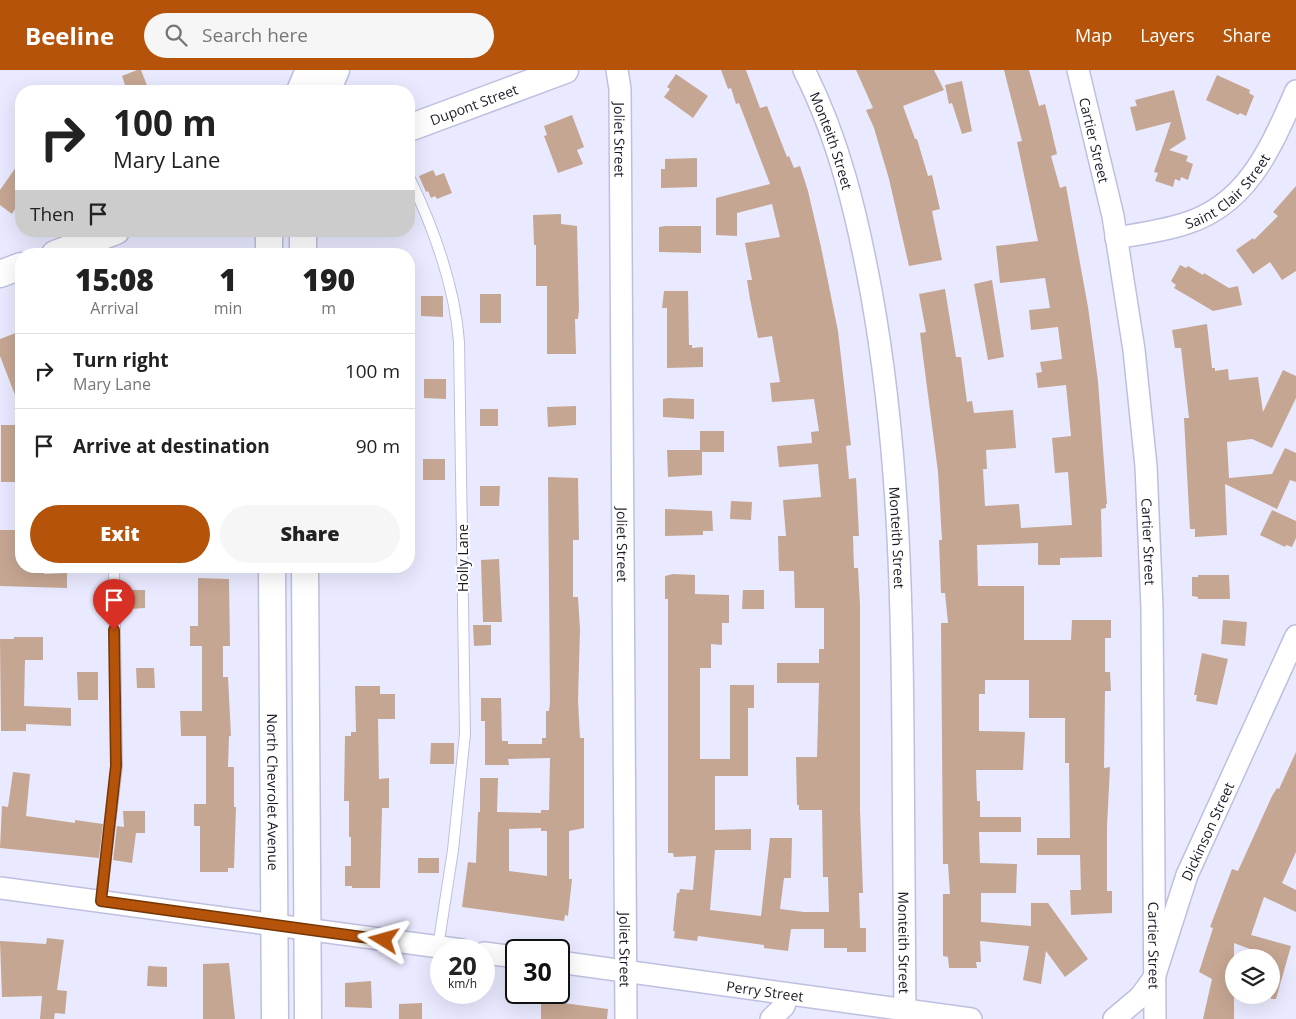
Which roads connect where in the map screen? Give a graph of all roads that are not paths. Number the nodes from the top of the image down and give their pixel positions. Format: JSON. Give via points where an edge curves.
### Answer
{"nodes":[{"id":1,"x":309,"y":70,"type":"edge"},
{"id":2,"x":336,"y":70,"type":"edge"},
{"id":3,"x":566,"y":70,"type":"edge"},
{"id":4,"x":617,"y":70,"type":"edge"},
{"id":5,"x":804,"y":70,"type":"edge"},
{"id":6,"x":1078,"y":70,"type":"edge"},
{"id":7,"x":303,"y":85,"type":"edge"},
{"id":8,"x":330,"y":85,"type":"edge"},
{"id":9,"x":1296,"y":91,"type":"edge"},
{"id":10,"x":415,"y":126,"type":"edge"},
{"id":11,"x":415,"y":192,"type":"edge"},
{"id":12,"x":100,"y":237,"type":"edge"},
{"id":13,"x":1116,"y":238,"type":"junction"},
{"id":14,"x":71,"y":248,"type":"edge"},
{"id":15,"x":15,"y":268,"type":"edge"},
{"id":16,"x":0,"y":274,"type":"edge"},
{"id":17,"x":114,"y":573,"type":"edge"},
{"id":18,"x":272,"y":573,"type":"edge"},
{"id":19,"x":305,"y":573,"type":"edge"},
{"id":20,"x":1296,"y":636,"type":"edge"},
{"id":21,"x":0,"y":888,"type":"edge"},
{"id":22,"x":101,"y":901,"type":"junction"},
{"id":23,"x":274,"y":925,"type":"junction"},
{"id":24,"x":307,"y":929,"type":"junction"},
{"id":25,"x":439,"y":939,"type":"edge"},
{"id":26,"x":430,"y":946,"type":"edge"},
{"id":27,"x":570,"y":964,"type":"edge"},
{"id":28,"x":626,"y":972,"type":"junction"},
{"id":29,"x":1154,"y":978,"type":"junction"},
{"id":30,"x":788,"y":994,"type":"junction"},
{"id":31,"x":905,"y":1014,"type":"edge"},
{"id":32,"x":275,"y":1019,"type":"edge"},
{"id":33,"x":308,"y":1019,"type":"edge"},
{"id":34,"x":626,"y":1019,"type":"edge"},
{"id":35,"x":771,"y":1019,"type":"edge"},
{"id":36,"x":972,"y":1019,"type":"edge"},
{"id":37,"x":1114,"y":1019,"type":"edge"},
{"id":38,"x":1154,"y":1019,"type":"edge"}],
"edges":[{"from":1,"to":7,"type":"street"},
{"from":2,"to":8,"type":"street"},
{"from":3,"to":10,"type":"street","name":"Dupont Street"},
{"from":4,"to":28,"type":"street","name":"Joliet Street","via":[[620,88]]},
{"from":5,"to":31,"type":"street","name":"Monteith Street","via":[[835,141],[854,210],[878,329],[890,418],[901,589]]},
{"from":6,"to":13,"type":"street","name":"Cartier Street","via":[[1098,146]]},
{"from":9,"to":13,"type":"street","name":"Saint Clair Street","via":[[1262,162],[1230,201],[1214,212],[1183,225]]},
{"from":11,"to":25,"type":"lane","name":"Holly Lane","via":[[449,281],[459,342],[465,734],[453,850]]},
{"from":12,"to":14,"type":"street"},
{"from":13,"to":29,"type":"street","name":"Cartier Street","via":[[1139,388],[1150,532]]},
{"from":15,"to":16,"type":"street"},
{"from":17,"to":22,"type":"lane","via":[[116,766]]},
{"from":18,"to":23,"type":"street","name":"North Chevrolet Avenue"},
{"from":19,"to":24,"type":"street"},
{"from":20,"to":29,"type":"street","name":"Dickinson Street","via":[[1187,875]]},
{"from":21,"to":22,"type":"street"},
{"from":22,"to":23,"type":"street"},
{"from":23,"to":24,"type":"street"},
{"from":23,"to":32,"type":"street","name":"North Chevrolet Avenue"},
{"from":24,"to":26,"type":"street"},
{"from":24,"to":33,"type":"street"},
{"from":27,"to":28,"type":"street","name":"Perry Street"},
{"from":28,"to":30,"type":"street","name":"Perry Street"},
{"from":28,"to":34,"type":"street","name":"Joliet Street"},
{"from":29,"to":37,"type":"street","name":"Dickinson Street","via":[[1140,998]]},
{"from":29,"to":38,"type":"street","name":"Cartier Street"},
{"from":30,"to":31,"type":"street","name":"Perry Street"},
{"from":30,"to":35,"type":"street","via":[[784,1006]]},
{"from":31,"to":36,"type":"street","name":"Perry Street"}]}
